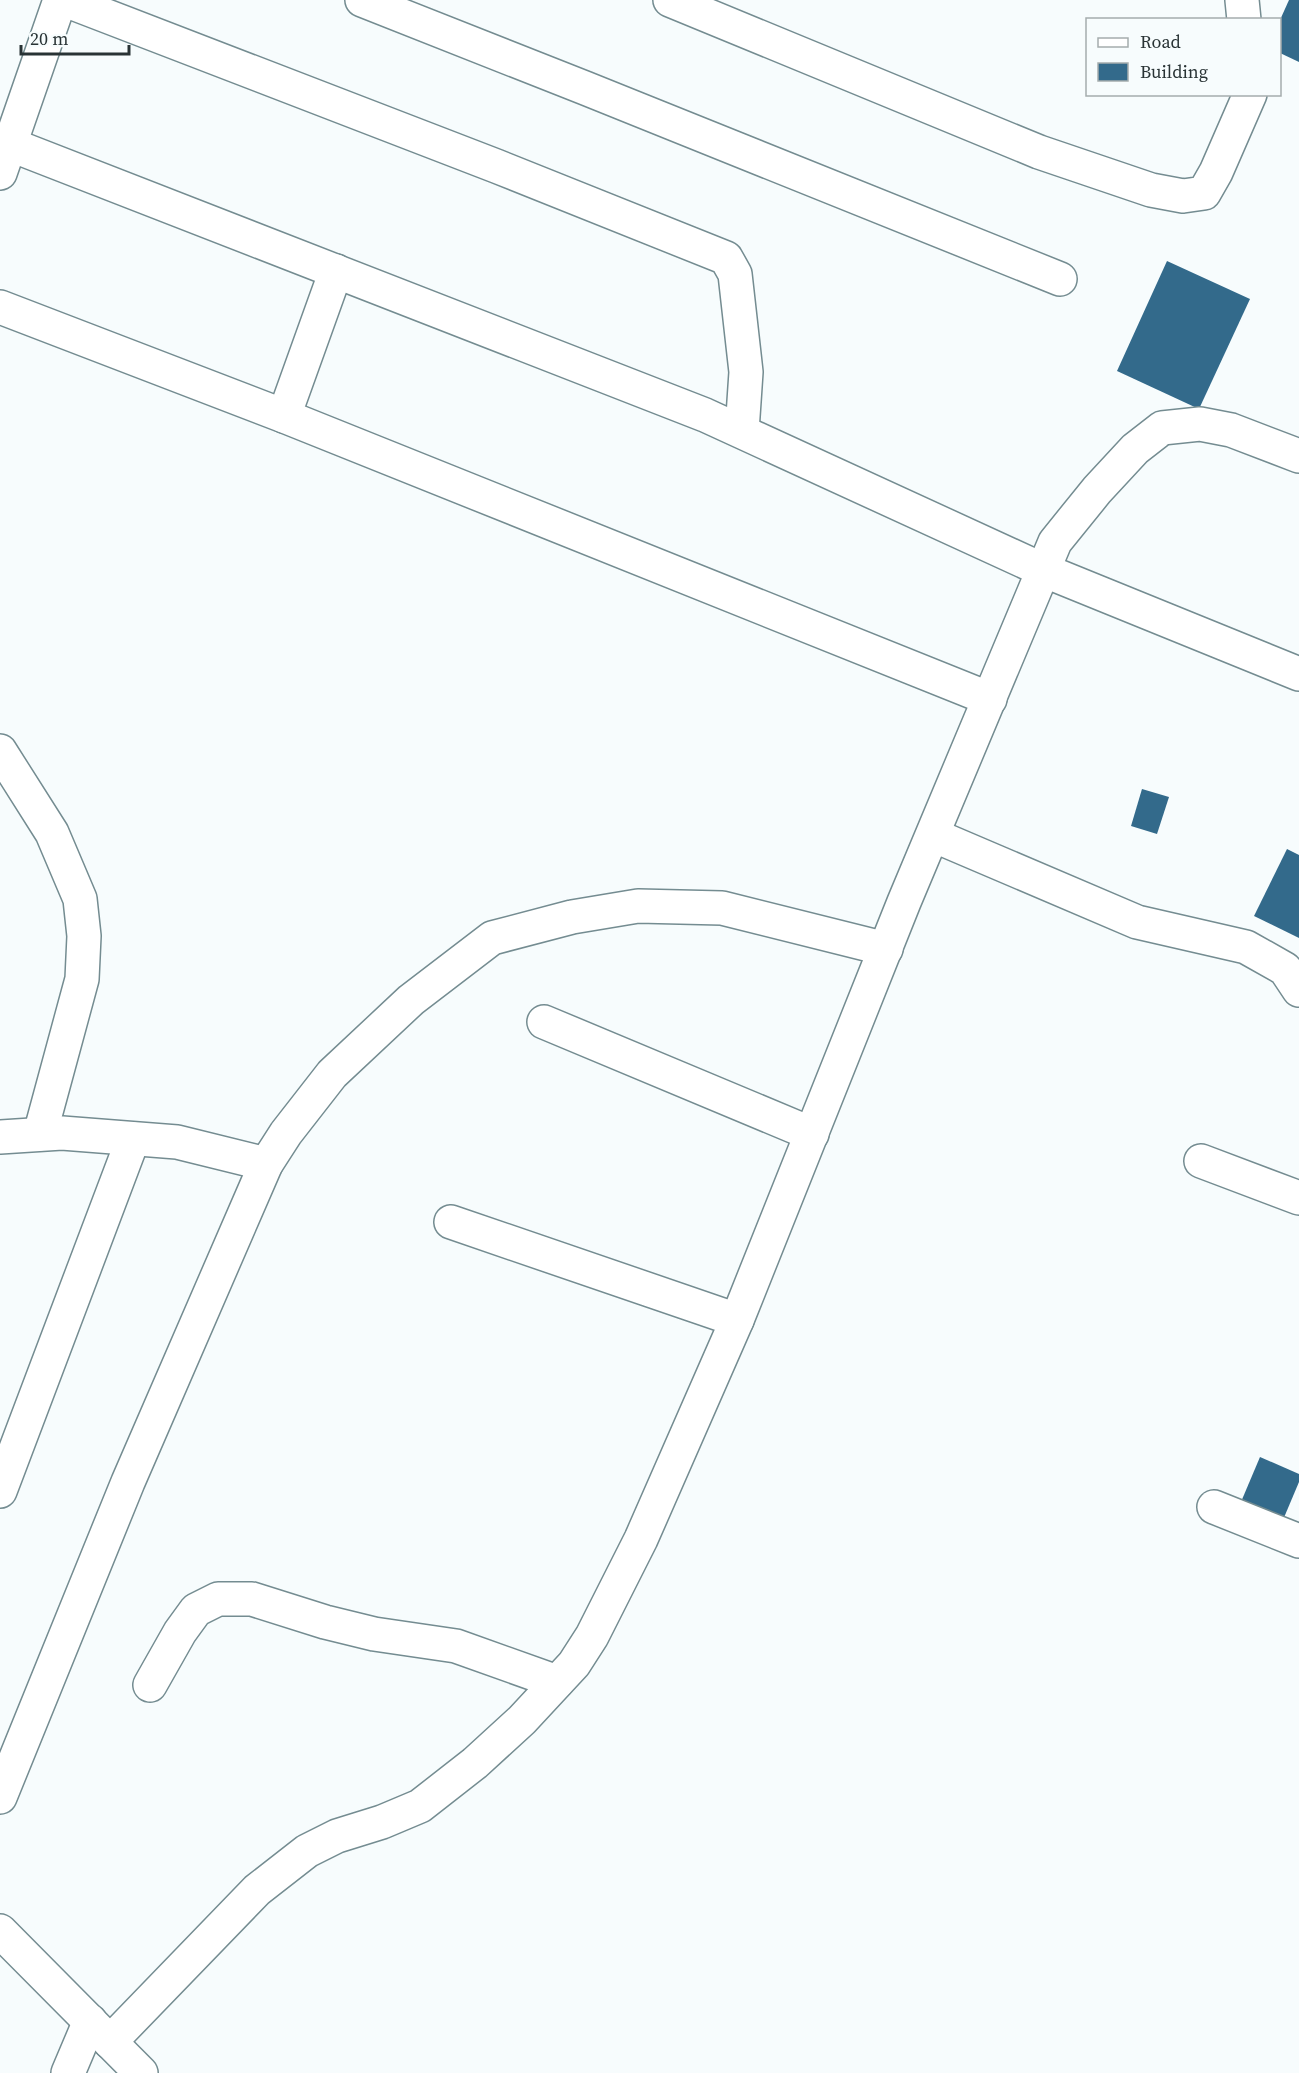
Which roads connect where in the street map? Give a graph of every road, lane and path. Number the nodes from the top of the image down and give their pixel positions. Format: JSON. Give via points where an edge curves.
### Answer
{"nodes":[{"id":1,"x":60,"y":0,"type":"edge"},
{"id":2,"x":65,"y":0,"type":"edge"},
{"id":3,"x":362,"y":0,"type":"edge"},
{"id":4,"x":670,"y":0,"type":"edge"},
{"id":5,"x":1242,"y":0,"type":"edge"},
{"id":6,"x":1244,"y":18,"type":"edge"},
{"id":7,"x":1249,"y":96,"type":"edge"},
{"id":8,"x":5,"y":159,"type":"edge"},
{"id":9,"x":336,"y":271,"type":"junction"},
{"id":10,"x":1060,"y":279,"type":"dead end"},
{"id":11,"x":0,"y":307,"type":"edge"},
{"id":12,"x":284,"y":416,"type":"junction"},
{"id":13,"x":742,"y":431,"type":"junction"},
{"id":14,"x":1299,"y":456,"type":"edge"},
{"id":15,"x":1043,"y":570,"type":"junction"},
{"id":16,"x":1299,"y":674,"type":"edge"},
{"id":17,"x":990,"y":699,"type":"junction"},
{"id":18,"x":0,"y":751,"type":"edge"},
{"id":19,"x":933,"y":835,"type":"junction"},
{"id":20,"x":886,"y":949,"type":"junction"},
{"id":21,"x":1299,"y":990,"type":"edge"},
{"id":22,"x":544,"y":1022,"type":"dead end"},
{"id":23,"x":40,"y":1134,"type":"junction"},
{"id":24,"x":812,"y":1134,"type":"junction"},
{"id":25,"x":0,"y":1137,"type":"edge"},
{"id":26,"x":134,"y":1139,"type":"junction"},
{"id":27,"x":1201,"y":1161,"type":"dead end"},
{"id":28,"x":266,"y":1164,"type":"junction"},
{"id":29,"x":1299,"y":1198,"type":"edge"},
{"id":30,"x":451,"y":1221,"type":"dead end"},
{"id":31,"x":737,"y":1320,"type":"junction"},
{"id":32,"x":0,"y":1491,"type":"edge"},
{"id":33,"x":1214,"y":1507,"type":"dead end"},
{"id":34,"x":1299,"y":1541,"type":"edge"},
{"id":35,"x":557,"y":1682,"type":"junction"},
{"id":36,"x":150,"y":1685,"type":"dead end"},
{"id":37,"x":0,"y":1797,"type":"edge"},
{"id":38,"x":0,"y":1931,"type":"edge"},
{"id":39,"x":100,"y":2031,"type":"junction"},
{"id":40,"x":68,"y":2073,"type":"edge"},
{"id":41,"x":141,"y":2073,"type":"edge"}],
"edges":[{"from":1,"to":8,"type":"street"},
{"from":2,"to":13,"type":"street","via":[[726,258],[735,274],[746,372]]},
{"from":3,"to":10,"type":"street"},
{"from":4,"to":7,"type":"street","via":[[1039,152],[1151,190],[1183,196],[1204,193]]},
{"from":5,"to":6,"type":"street"},
{"from":8,"to":9,"type":"street"},
{"from":9,"to":12,"type":"street"},
{"from":9,"to":13,"type":"street"},
{"from":11,"to":12,"type":"street"},
{"from":12,"to":17,"type":"street"},
{"from":13,"to":15,"type":"street"},
{"from":14,"to":15,"type":"street","via":[[1231,430],[1200,424],[1162,428],[1135,449],[1097,490],[1055,542]]},
{"from":15,"to":16,"type":"street"},
{"from":15,"to":17,"type":"street"},
{"from":17,"to":19,"type":"street"},
{"from":18,"to":23,"type":"street","via":[[52,833],[80,899],[84,936],[82,979]]},
{"from":19,"to":20,"type":"street"},
{"from":19,"to":21,"type":"street","via":[[1137,922],[1246,947],[1285,969]]},
{"from":20,"to":24,"type":"street"},
{"from":20,"to":28,"type":"street","via":[[722,908],[638,906],[572,916],[492,938],[411,1000],[332,1074]]},
{"from":22,"to":24,"type":"street"},
{"from":23,"to":25,"type":"street"},
{"from":23,"to":26,"type":"street"},
{"from":24,"to":31,"type":"street"},
{"from":26,"to":28,"type":"street","via":[[177,1142]]},
{"from":26,"to":32,"type":"street"},
{"from":27,"to":29,"type":"street"},
{"from":28,"to":37,"type":"street","via":[[128,1482]]},
{"from":30,"to":31,"type":"street"},
{"from":31,"to":35,"type":"street","via":[[641,1539],[592,1636]]},
{"from":33,"to":34,"type":"street"},
{"from":35,"to":36,"type":"street","via":[[456,1646],[374,1634],[252,1599],[218,1599],[195,1610]]},
{"from":35,"to":39,"type":"street","via":[[475,1763],[420,1806],[307,1851],[257,1890]]},
{"from":38,"to":39,"type":"street"},
{"from":39,"to":40,"type":"street"},
{"from":39,"to":41,"type":"street"}]}
